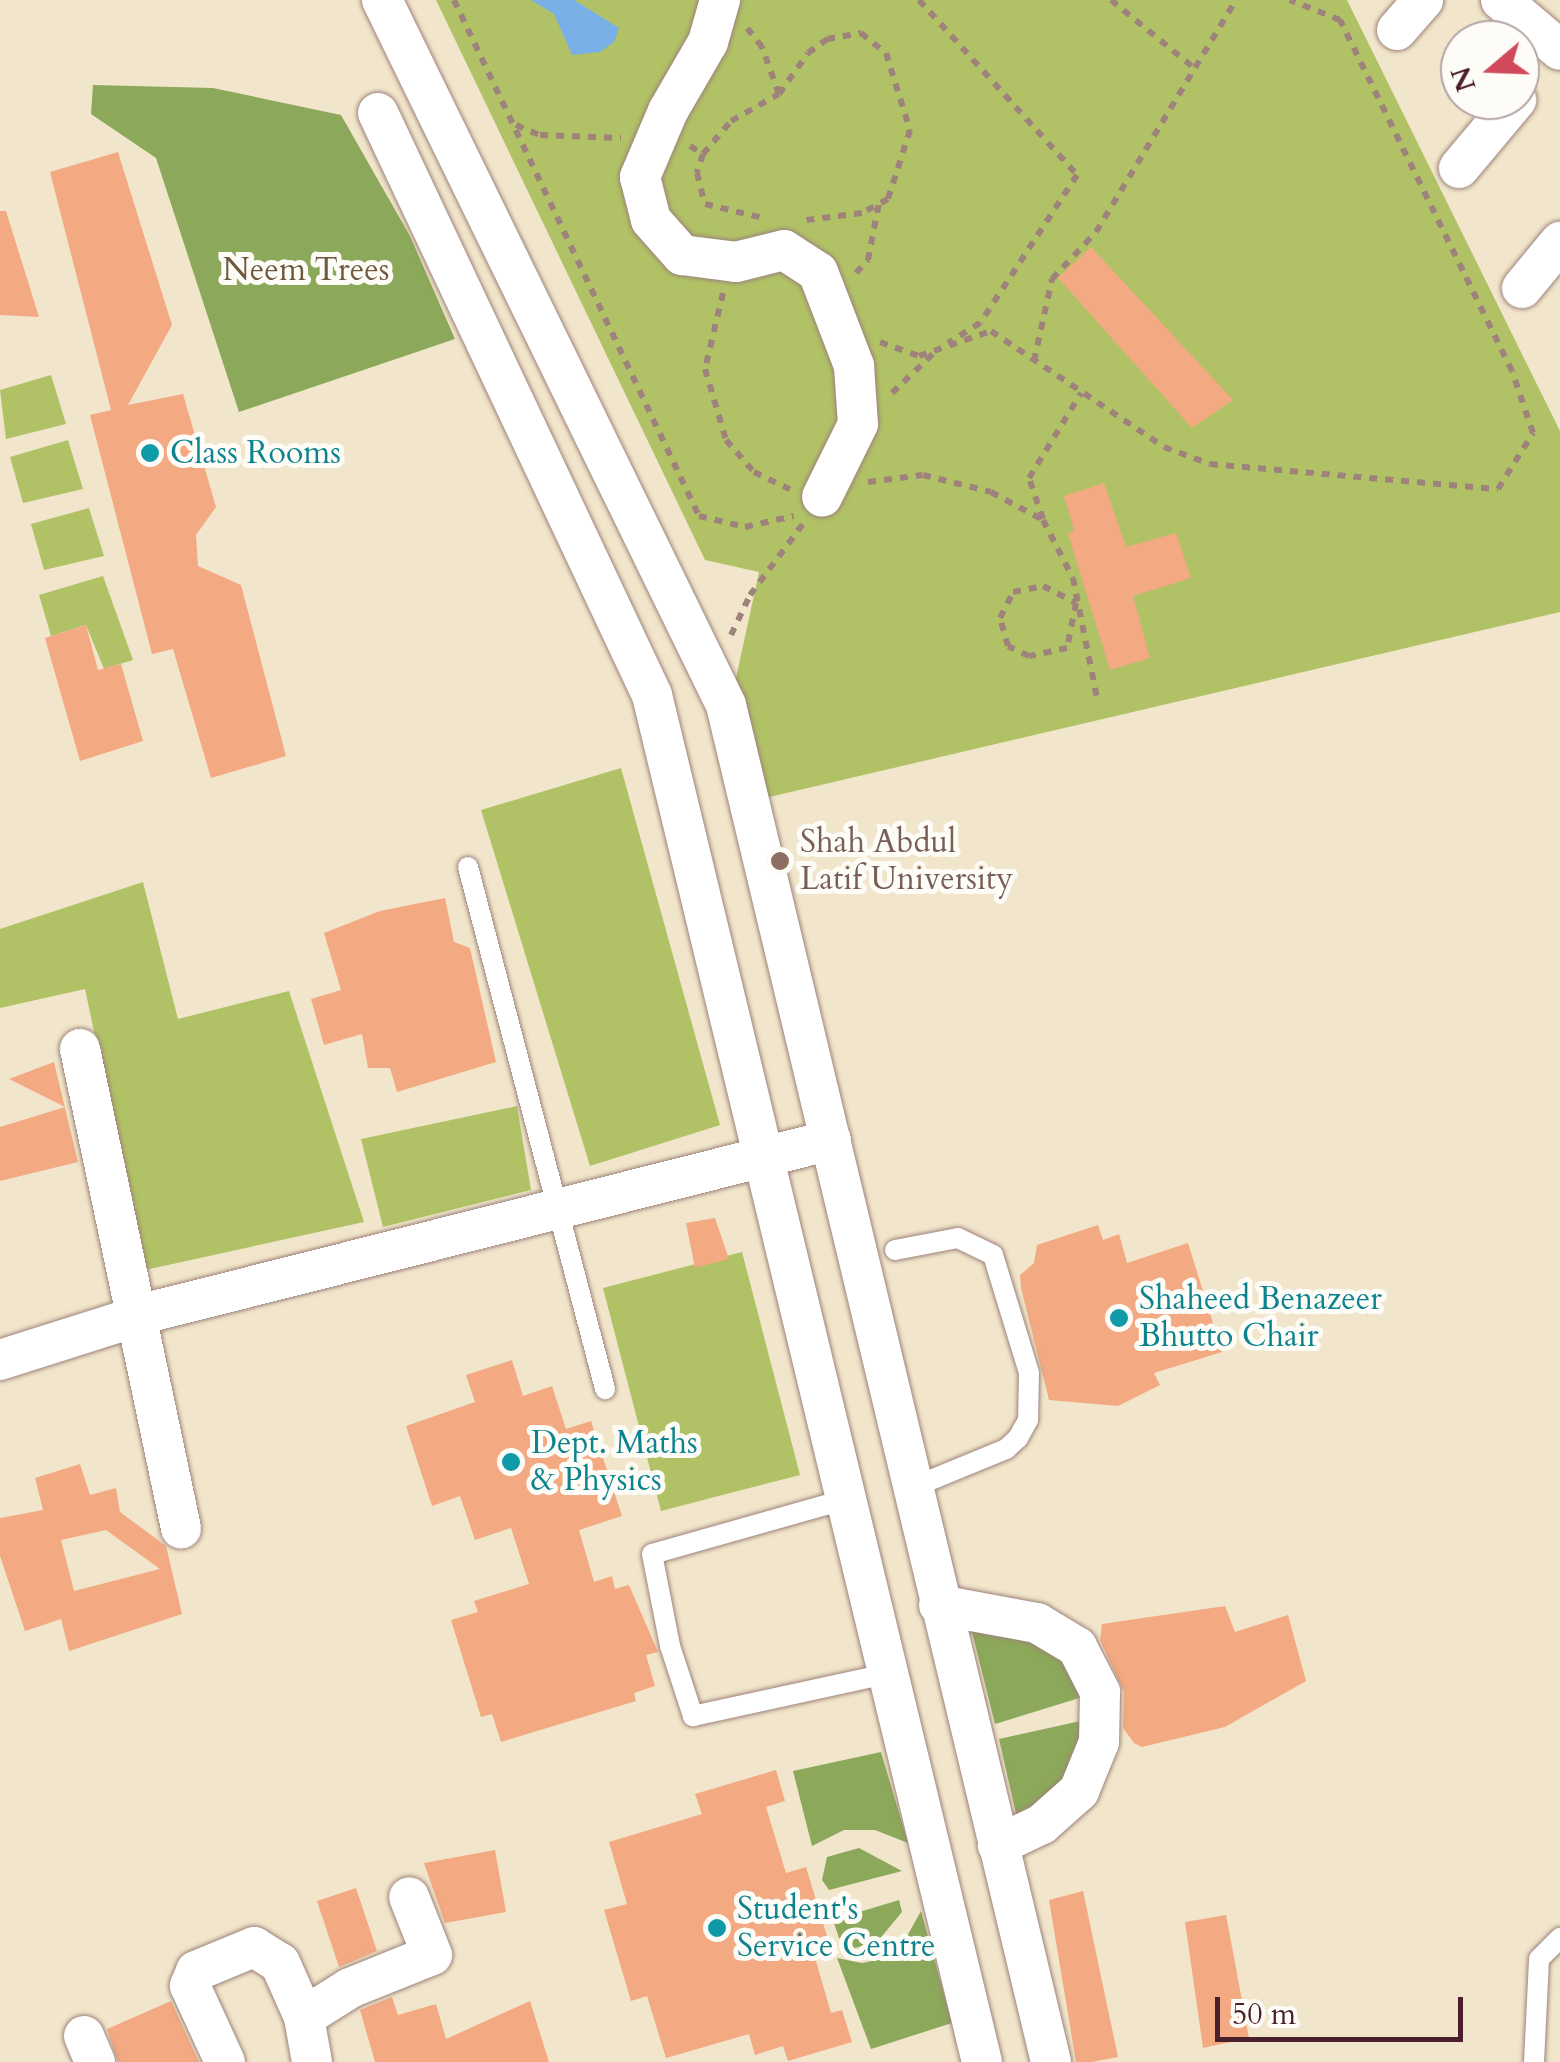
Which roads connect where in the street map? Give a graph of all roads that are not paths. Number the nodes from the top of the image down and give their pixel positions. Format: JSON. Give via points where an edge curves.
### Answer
{"nodes":[{"id":1,"x":382,"y":0,"type":"edge"},
{"id":2,"x":1501,"y":0,"type":"edge"},
{"id":3,"x":728,"y":7,"type":"edge"},
{"id":4,"x":1559,"y":48,"type":"edge"},
{"id":5,"x":1540,"y":71,"type":"edge"},
{"id":6,"x":378,"y":113,"type":"dead end"},
{"id":7,"x":1499,"y":120,"type":"edge"},
{"id":8,"x":1459,"y":168,"type":"dead end"},
{"id":9,"x":1560,"y":242,"type":"edge"},
{"id":10,"x":1522,"y":288,"type":"dead end"},
{"id":11,"x":555,"y":345,"type":"junction"},
{"id":12,"x":499,"y":370,"type":"junction"},
{"id":13,"x":817,"y":504,"type":"road end"},
{"id":14,"x":468,"y":867,"type":"dead end"},
{"id":15,"x":80,"y":1048,"type":"dead end"},
{"id":16,"x":831,"y":1140,"type":"junction"},
{"id":17,"x":761,"y":1154,"type":"junction"},
{"id":18,"x":560,"y":1212,"type":"junction"},
{"id":19,"x":895,"y":1250,"type":"dead end"},
{"id":20,"x":134,"y":1318,"type":"junction"},
{"id":21,"x":0,"y":1360,"type":"edge"},
{"id":22,"x":605,"y":1389,"type":"dead end"},
{"id":23,"x":911,"y":1488,"type":"junction"},
{"id":24,"x":843,"y":1500,"type":"junction"},
{"id":25,"x":180,"y":1528,"type":"dead end"},
{"id":26,"x":939,"y":1605,"type":"junction"},
{"id":27,"x":886,"y":1674,"type":"junction"},
{"id":28,"x":998,"y":1845,"type":"junction"},
{"id":29,"x":409,"y":1897,"type":"dead end"},
{"id":30,"x":1560,"y":1938,"type":"edge"},
{"id":31,"x":304,"y":2016,"type":"junction"},
{"id":32,"x":225,"y":2062,"type":"edge"},
{"id":33,"x":312,"y":2062,"type":"edge"},
{"id":34,"x":982,"y":2062,"type":"edge"},
{"id":35,"x":1051,"y":2062,"type":"edge"},
{"id":36,"x":1534,"y":2062,"type":"edge"}],
"edges":[{"from":1,"to":11,"type":"street"},
{"from":2,"to":4,"type":"street"},
{"from":3,"to":13,"type":"street","via":[[640,177],[651,220],[682,255],[736,262],[784,250],[818,272],[838,318],[858,424]]},
{"from":4,"to":5,"type":"street"},
{"from":6,"to":12,"type":"street"},
{"from":7,"to":8,"type":"street"},
{"from":9,"to":10,"type":"street"},
{"from":11,"to":12,"type":"street"},
{"from":11,"to":16,"type":"street","via":[[726,705]]},
{"from":12,"to":17,"type":"street","via":[[652,694]]},
{"from":14,"to":18,"type":"lane"},
{"from":15,"to":20,"type":"street"},
{"from":16,"to":17,"type":"street"},
{"from":16,"to":23,"type":"street"},
{"from":17,"to":18,"type":"street"},
{"from":17,"to":24,"type":"street"},
{"from":18,"to":20,"type":"street"},
{"from":18,"to":22,"type":"lane"},
{"from":19,"to":23,"type":"lane","via":[[958,1238],[993,1255],[1029,1373],[1028,1420],[1006,1450]]},
{"from":20,"to":21,"type":"street"},
{"from":20,"to":25,"type":"street"},
{"from":23,"to":26,"type":"street"},
{"from":24,"to":27,"type":"street"},
{"from":24,"to":27,"type":"lane","via":[[652,1554],[670,1646],[693,1716]]},
{"from":26,"to":28,"type":"street"},
{"from":26,"to":28,"type":"street","via":[[1037,1623],[1077,1647],[1100,1692],[1099,1742],[1078,1791],[1042,1824]]},
{"from":27,"to":34,"type":"street"},
{"from":28,"to":35,"type":"street"},
{"from":29,"to":31,"type":"street","via":[[432,1956],[350,1988]]},
{"from":30,"to":36,"type":"lane","via":[[1540,1958]]},
{"from":31,"to":32,"type":"street","via":[[280,1963],[254,1947],[196,1972],[190,1986]]},
{"from":31,"to":33,"type":"street"}]}
